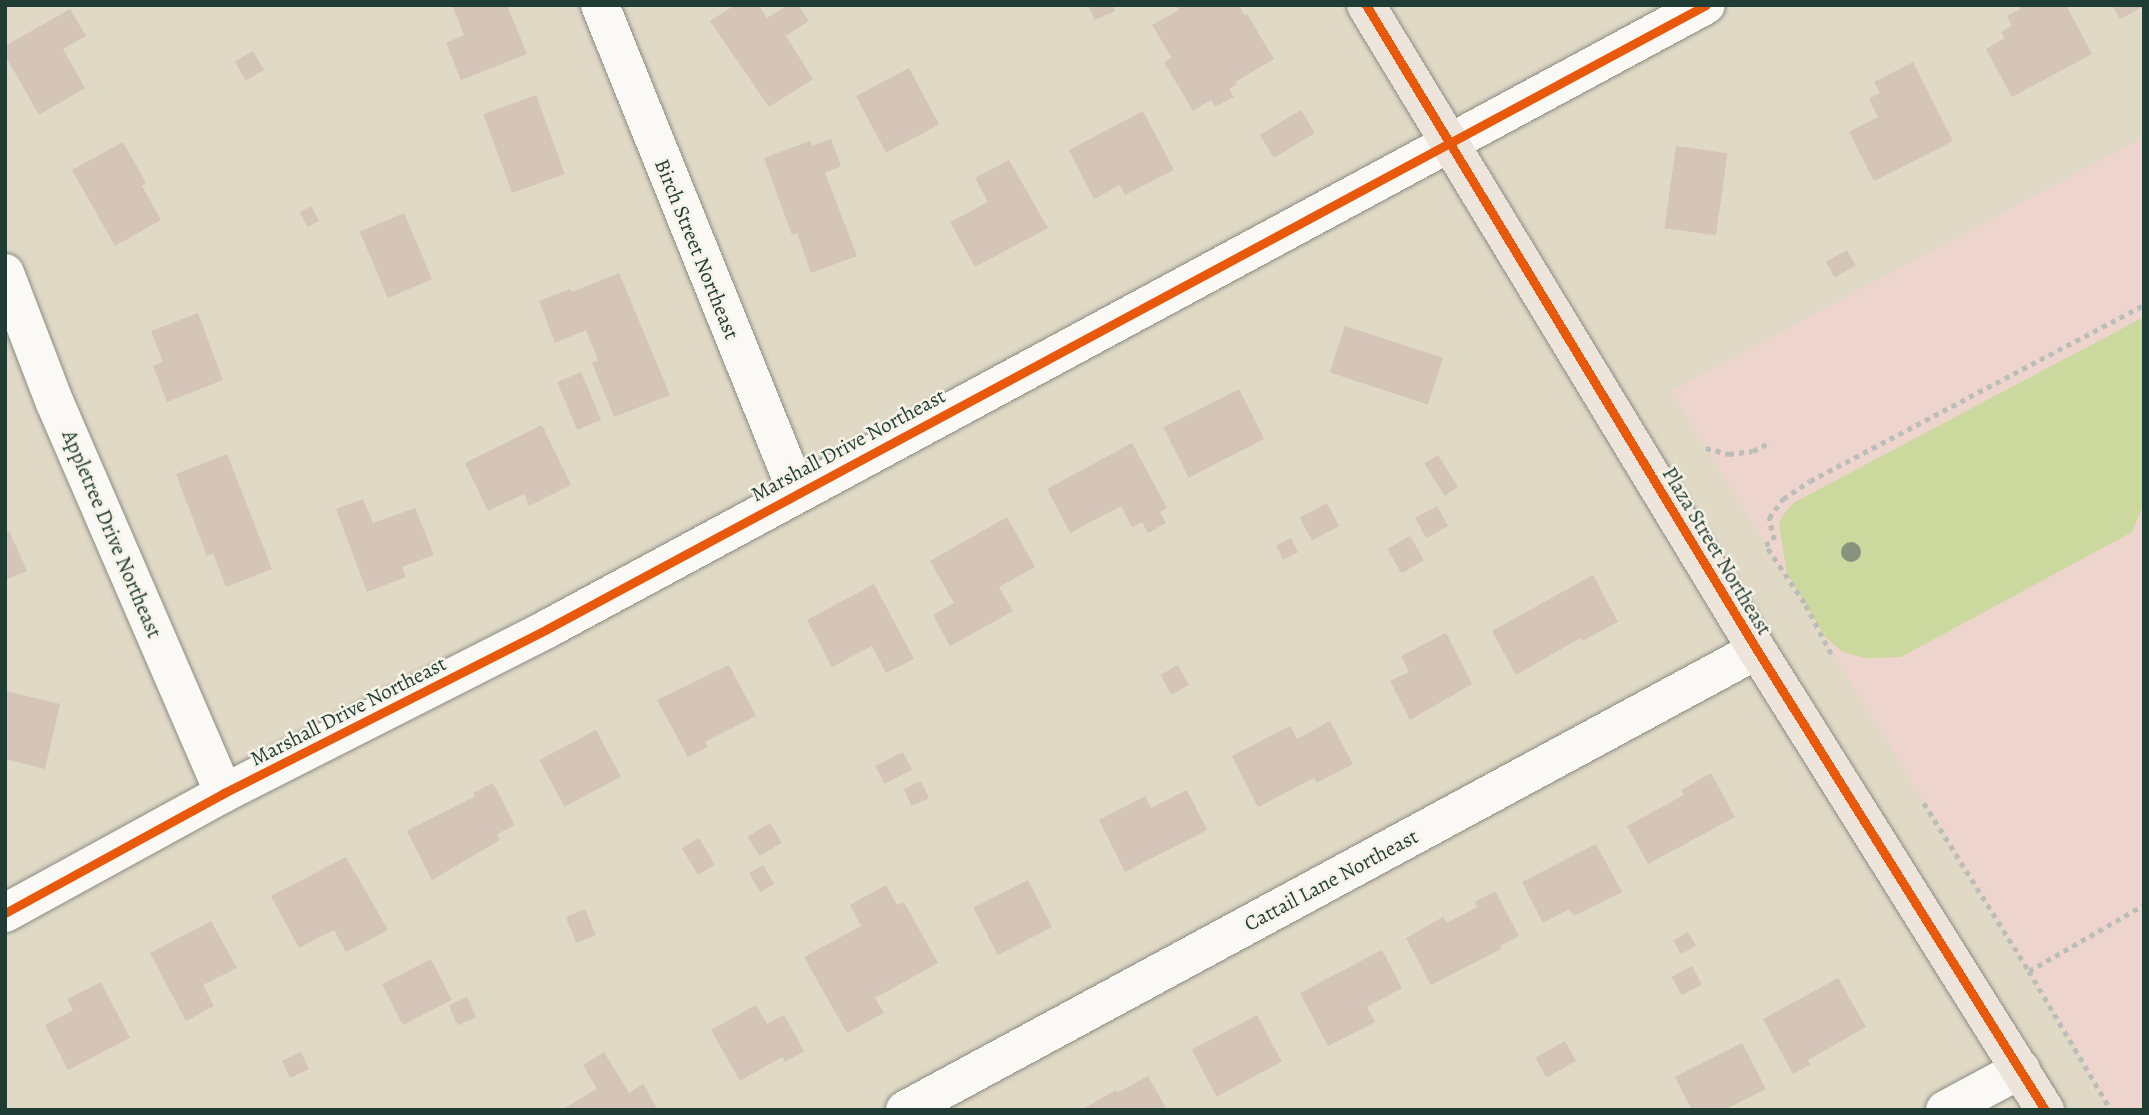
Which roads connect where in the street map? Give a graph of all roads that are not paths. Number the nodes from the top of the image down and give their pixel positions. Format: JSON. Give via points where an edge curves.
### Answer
{"nodes":[{"id":1,"x":600,"y":5,"type":"edge"},
{"id":2,"x":1366,"y":5,"type":"edge"},
{"id":3,"x":1706,"y":5,"type":"edge"},
{"id":4,"x":1452,"y":143,"type":"junction"},
{"id":5,"x":5,"y":273,"type":"edge"},
{"id":6,"x":797,"y":492,"type":"junction"},
{"id":7,"x":1757,"y":650,"type":"junction"},
{"id":8,"x":224,"y":793,"type":"junction"},
{"id":9,"x":5,"y":913,"type":"edge"},
{"id":10,"x":2021,"y":1069,"type":"junction"},
{"id":11,"x":905,"y":1110,"type":"edge"},
{"id":12,"x":1945,"y":1110,"type":"edge"},
{"id":13,"x":2045,"y":1110,"type":"edge"}],
"edges":[{"from":1,"to":6,"type":"street","name":"Birch Street Northeast"},
{"from":2,"to":4,"type":"main road","name":"Plaza Street Northeast"},
{"from":3,"to":4,"type":"street","name":"Marshall Drive Northeast"},
{"from":4,"to":6,"type":"street","name":"Marshall Drive Northeast"},
{"from":4,"to":7,"type":"main road","name":"Plaza Street Northeast"},
{"from":5,"to":8,"type":"street","name":"Appletree Drive Northeast","via":[[55,403]]},
{"from":6,"to":8,"type":"street","name":"Marshall Drive Northeast","via":[[547,629]]},
{"from":7,"to":10,"type":"main road","name":"Plaza Street Northeast"},
{"from":7,"to":11,"type":"street","name":"Cattail Lane Northeast"},
{"from":8,"to":9,"type":"street","name":"Marshall Drive Northeast"},
{"from":10,"to":12,"type":"street"},
{"from":10,"to":13,"type":"main road","name":"Plaza Street Northeast"}]}
